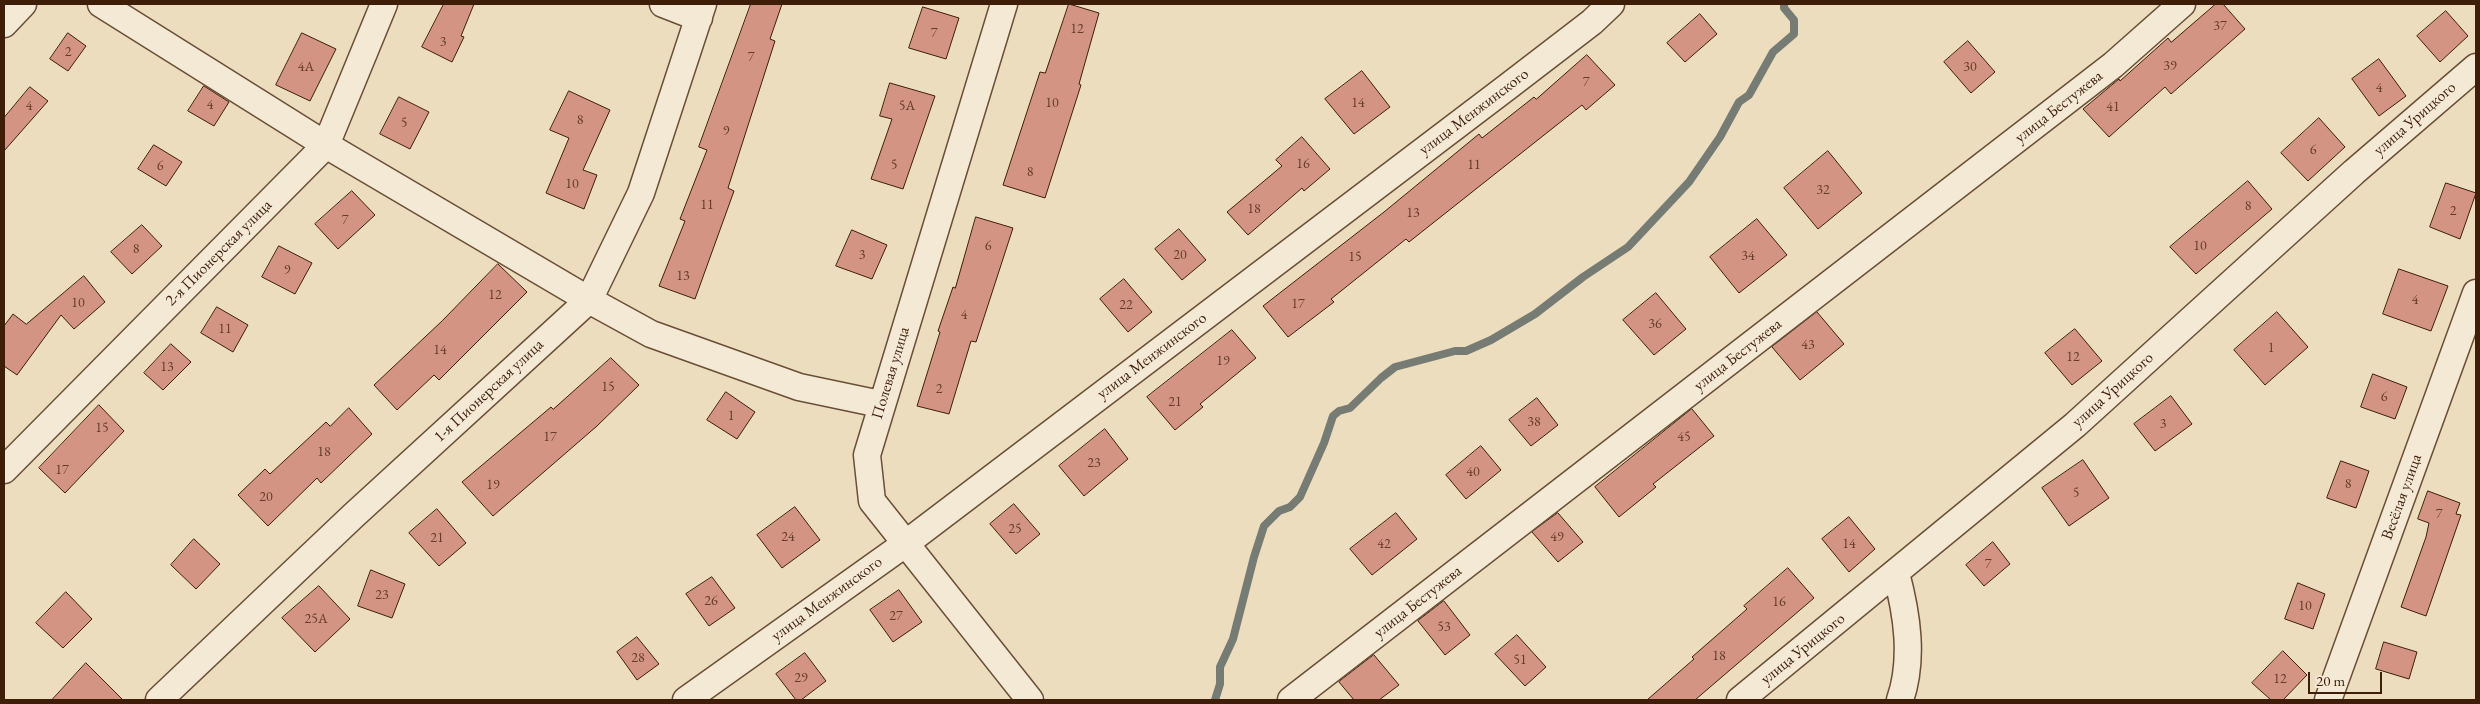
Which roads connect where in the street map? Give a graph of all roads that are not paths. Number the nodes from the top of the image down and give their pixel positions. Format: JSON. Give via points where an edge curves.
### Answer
{"nodes":[{"id":1,"x":23,"y":4,"type":"edge"},
{"id":2,"x":101,"y":4,"type":"edge"},
{"id":3,"x":384,"y":4,"type":"edge"},
{"id":4,"x":663,"y":4,"type":"edge"},
{"id":5,"x":1004,"y":4,"type":"edge"},
{"id":6,"x":1611,"y":4,"type":"edge"},
{"id":7,"x":2182,"y":4,"type":"edge"},
{"id":8,"x":701,"y":11,"type":"edge"},
{"id":9,"x":4,"y":24,"type":"edge"},
{"id":10,"x":2476,"y":67,"type":"edge"},
{"id":11,"x":326,"y":145,"type":"junction"},
{"id":12,"x":2476,"y":293,"type":"edge"},
{"id":13,"x":588,"y":300,"type":"junction"},
{"id":14,"x":880,"y":404,"type":"junction"},
{"id":15,"x":4,"y":470,"type":"edge"},
{"id":16,"x":905,"y":544,"type":"junction"},
{"id":17,"x":1896,"y":573,"type":"junction"},
{"id":18,"x":159,"y":700,"type":"edge"},
{"id":19,"x":686,"y":700,"type":"edge"},
{"id":20,"x":1030,"y":700,"type":"edge"},
{"id":21,"x":1291,"y":700,"type":"edge"},
{"id":22,"x":1740,"y":700,"type":"edge"},
{"id":23,"x":1900,"y":700,"type":"edge"},
{"id":24,"x":2328,"y":700,"type":"edge"}],
"edges":[{"from":1,"to":9,"type":"street"},
{"from":2,"to":11,"type":"street"},
{"from":3,"to":11,"type":"street","name":"2-я Пионерская улица"},
{"from":4,"to":8,"type":"street"},
{"from":5,"to":14,"type":"street","name":"Полевая улица"},
{"from":6,"to":16,"type":"street","name":"улица Менжинского","via":[[1506,88]]},
{"from":7,"to":21,"type":"street","name":"улица Бестужева","via":[[2113,65]]},
{"from":8,"to":13,"type":"street","name":"1-я Пионерская улица","via":[[641,193]]},
{"from":10,"to":17,"type":"street","name":"улица Урицкого","via":[[2354,172],[2075,425]]},
{"from":11,"to":13,"type":"street"},
{"from":11,"to":15,"type":"street","name":"2-я Пионерская улица"},
{"from":12,"to":24,"type":"street","name":"Весёлая улица"},
{"from":13,"to":14,"type":"street","via":[[651,334],[799,387]]},
{"from":13,"to":18,"type":"street","name":"1-я Пионерская улица"},
{"from":14,"to":16,"type":"street","name":"Полевая улица","via":[[867,455],[872,501]]},
{"from":16,"to":19,"type":"street","name":"улица Менжинского"},
{"from":16,"to":20,"type":"street","name":"Полевая улица"},
{"from":17,"to":22,"type":"street","name":"улица Урицкого"},
{"from":17,"to":23,"type":"street","via":[[1906,611],[1908,647]]}]}
